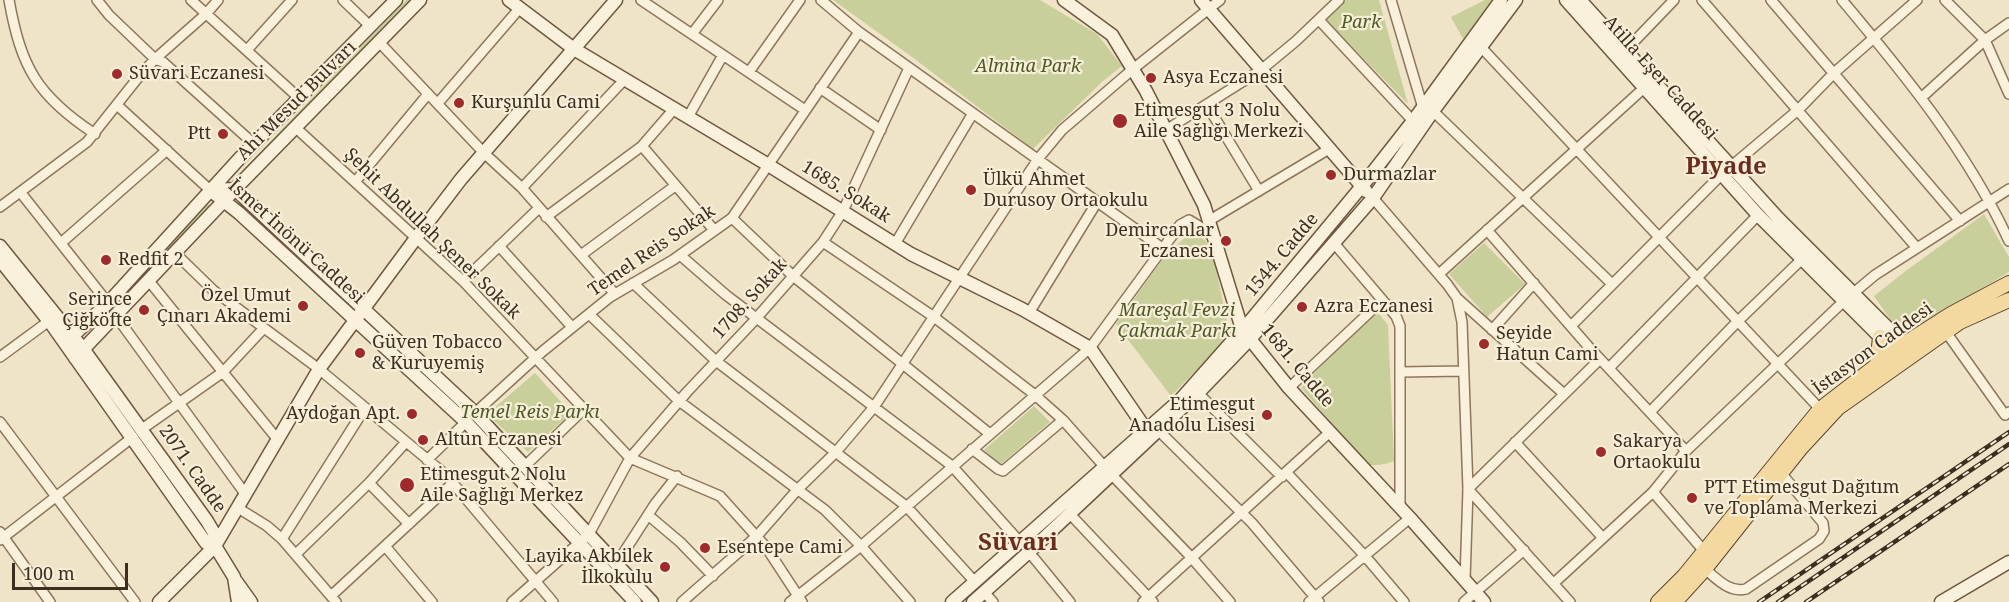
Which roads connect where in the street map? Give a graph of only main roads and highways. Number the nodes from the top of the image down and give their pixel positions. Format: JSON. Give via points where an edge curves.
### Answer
{"nodes":[{"id":1,"x":396,"y":0,"type":"edge"},
{"id":2,"x":420,"y":0,"type":"edge"},
{"id":3,"x":509,"y":0,"type":"edge"},
{"id":4,"x":616,"y":0,"type":"edge"},
{"id":5,"x":1064,"y":0,"type":"edge"},
{"id":6,"x":1501,"y":0,"type":"edge"},
{"id":7,"x":1516,"y":0,"type":"edge"},
{"id":8,"x":1566,"y":0,"type":"edge"},
{"id":9,"x":1580,"y":0,"type":"edge"},
{"id":10,"x":1205,"y":4,"type":"edge"},
{"id":11,"x":574,"y":49,"type":"junction"},
{"id":12,"x":1428,"y":109,"type":"junction"},
{"id":13,"x":1726,"y":170,"type":"junction"},
{"id":14,"x":1362,"y":186,"type":"junction"},
{"id":15,"x":235,"y":189,"type":"junction"},
{"id":16,"x":210,"y":190,"type":"junction"},
{"id":17,"x":1373,"y":198,"type":"junction"},
{"id":18,"x":224,"y":201,"type":"junction"},
{"id":19,"x":0,"y":246,"type":"edge"},
{"id":20,"x":0,"y":260,"type":"edge"},
{"id":21,"x":2009,"y":283,"type":"edge"},
{"id":22,"x":1849,"y":297,"type":"junction"},
{"id":23,"x":2009,"y":300,"type":"edge"},
{"id":24,"x":359,"y":315,"type":"junction"},
{"id":25,"x":1242,"y":329,"type":"junction"},
{"id":26,"x":1880,"y":337,"type":"junction"},
{"id":27,"x":1250,"y":339,"type":"junction"},
{"id":28,"x":69,"y":340,"type":"junction"},
{"id":29,"x":1904,"y":353,"type":"junction"},
{"id":30,"x":80,"y":354,"type":"junction"},
{"id":31,"x":1877,"y":365,"type":"junction"},
{"id":32,"x":471,"y":417,"type":"junction"},
{"id":33,"x":1145,"y":428,"type":"junction"},
{"id":34,"x":1107,"y":470,"type":"junction"},
{"id":35,"x":585,"y":538,"type":"junction"},
{"id":36,"x":215,"y":546,"type":"junction"},
{"id":37,"x":2009,"y":562,"type":"edge"},
{"id":38,"x":234,"y":577,"type":"junction"},
{"id":39,"x":165,"y":600,"type":"edge"},
{"id":40,"x":238,"y":602,"type":"edge"},
{"id":41,"x":251,"y":602,"type":"edge"},
{"id":42,"x":635,"y":602,"type":"edge"},
{"id":43,"x":652,"y":602,"type":"edge"},
{"id":44,"x":952,"y":602,"type":"edge"},
{"id":45,"x":973,"y":602,"type":"edge"},
{"id":46,"x":1484,"y":602,"type":"edge"},
{"id":47,"x":1658,"y":602,"type":"edge"},
{"id":48,"x":1675,"y":602,"type":"edge"},
{"id":49,"x":1941,"y":602,"type":"edge"}],
"edges":[{"from":1,"to":16,"type":"main road","name":"Ahi Mesud Bulvarı"},
{"from":2,"to":15,"type":"main road","name":"Ahi Mesud Bulvarı"},
{"from":3,"to":11,"type":"main road","name":"1685. Sokak"},
{"from":4,"to":11,"type":"main road"},
{"from":5,"to":25,"type":"main road","name":"1681. Cadde","via":[[1112,35],[1133,69],[1204,205]]},
{"from":6,"to":12,"type":"main road","name":"1544. Cadde"},
{"from":7,"to":12,"type":"main road","name":"1544. Cadde"},
{"from":8,"to":13,"type":"main road","name":"Atilla Eşer Caddesi","via":[[1644,88]]},
{"from":9,"to":13,"type":"main road","name":"Atilla Eşer Caddesi"},
{"from":10,"to":14,"type":"main road"},
{"from":11,"to":24,"type":"main road","via":[[461,179]]},
{"from":11,"to":33,"type":"main road","name":"1685. Sokak","via":[[895,244],[1090,348]]},
{"from":12,"to":14,"type":"main road","name":"1544. Cadde","via":[[1413,121]]},
{"from":12,"to":17,"type":"main road","name":"1544. Cadde"},
{"from":13,"to":22,"type":"main road","name":"Atilla Eşer Caddesi","via":[[1801,242]]},
{"from":13,"to":22,"type":"main road","name":"Atilla Eşer Caddesi","via":[[1758,215],[1801,260]]},
{"from":14,"to":17,"type":"main road"},
{"from":14,"to":25,"type":"main road","name":"1544. Cadde"},
{"from":15,"to":16,"type":"main road","name":"İsmet İnönü Caddesi"},
{"from":15,"to":18,"type":"main road","name":"Ahi Mesud Bulvarı"},
{"from":15,"to":24,"type":"main road","name":"İsmet İnönü Caddesi"},
{"from":16,"to":18,"type":"main road","name":"İsmet İnönü Caddesi"},
{"from":16,"to":28,"type":"main road","name":"Ahi Mesud Bulvarı","via":[[108,303]]},
{"from":17,"to":27,"type":"main road","name":"1544. Cadde"},
{"from":18,"to":24,"type":"main road","name":"İsmet İnönü Caddesi"},
{"from":18,"to":30,"type":"main road","name":"Ahi Mesud Bulvarı"},
{"from":19,"to":28,"type":"main road","name":"2071. Cadde"},
{"from":20,"to":28,"type":"main road","name":"2071. Cadde"},
{"from":21,"to":29,"type":"main road","name":"İstasyon Caddesi","via":[[1950,314]]},
{"from":22,"to":26,"type":"main road","name":"Atilla Eşer Caddesi"},
{"from":22,"to":29,"type":"main road","name":"Atilla Eşer Caddesi"},
{"from":23,"to":29,"type":"main road","name":"İstasyon Caddesi"},
{"from":24,"to":32,"type":"main road","name":"İsmet İnönü Caddesi"},
{"from":24,"to":36,"type":"main road","via":[[319,369]]},
{"from":25,"to":27,"type":"main road","name":"1681. Cadde"},
{"from":25,"to":33,"type":"main road","name":"1544. Cadde","via":[[1180,399]]},
{"from":26,"to":29,"type":"main road","name":"Atilla Eşer Caddesi"},
{"from":26,"to":31,"type":"main road"},
{"from":27,"to":34,"type":"main road","name":"1544. Cadde","via":[[1158,430]]},
{"from":27,"to":46,"type":"main road","name":"1681. Cadde","via":[[1289,388]]},
{"from":28,"to":30,"type":"main road","name":"2071. Cadde"},
{"from":29,"to":31,"type":"main road","name":"İstasyon Caddesi"},
{"from":29,"to":48,"type":"main road","name":"İstasyon Caddesi","via":[[1815,432]]},
{"from":30,"to":36,"type":"main road","name":"2071. Cadde","via":[[137,433],[206,543]]},
{"from":31,"to":47,"type":"main road","name":"İstasyon Caddesi","via":[[1820,409],[1684,576]]},
{"from":32,"to":35,"type":"main road","name":"İsmet İnönü Caddesi"},
{"from":32,"to":35,"type":"main road","name":"İsmet İnönü Caddesi","via":[[526,465]]},
{"from":33,"to":34,"type":"main road","name":"1544. Cadde"},
{"from":34,"to":44,"type":"main road","name":"1544. Cadde","via":[[1019,541]]},
{"from":34,"to":45,"type":"main road","name":"1544. Cadde","via":[[1069,513]]},
{"from":35,"to":42,"type":"main road","name":"İsmet İnönü Caddesi"},
{"from":35,"to":43,"type":"main road","name":"İsmet İnönü Caddesi","via":[[617,563]]},
{"from":36,"to":38,"type":"main road","name":"2071. Cadde"},
{"from":36,"to":39,"type":"main road"},
{"from":37,"to":49,"type":"main road"},
{"from":38,"to":40,"type":"main road"},
{"from":38,"to":41,"type":"main road","name":"2071. Cadde"}]}
